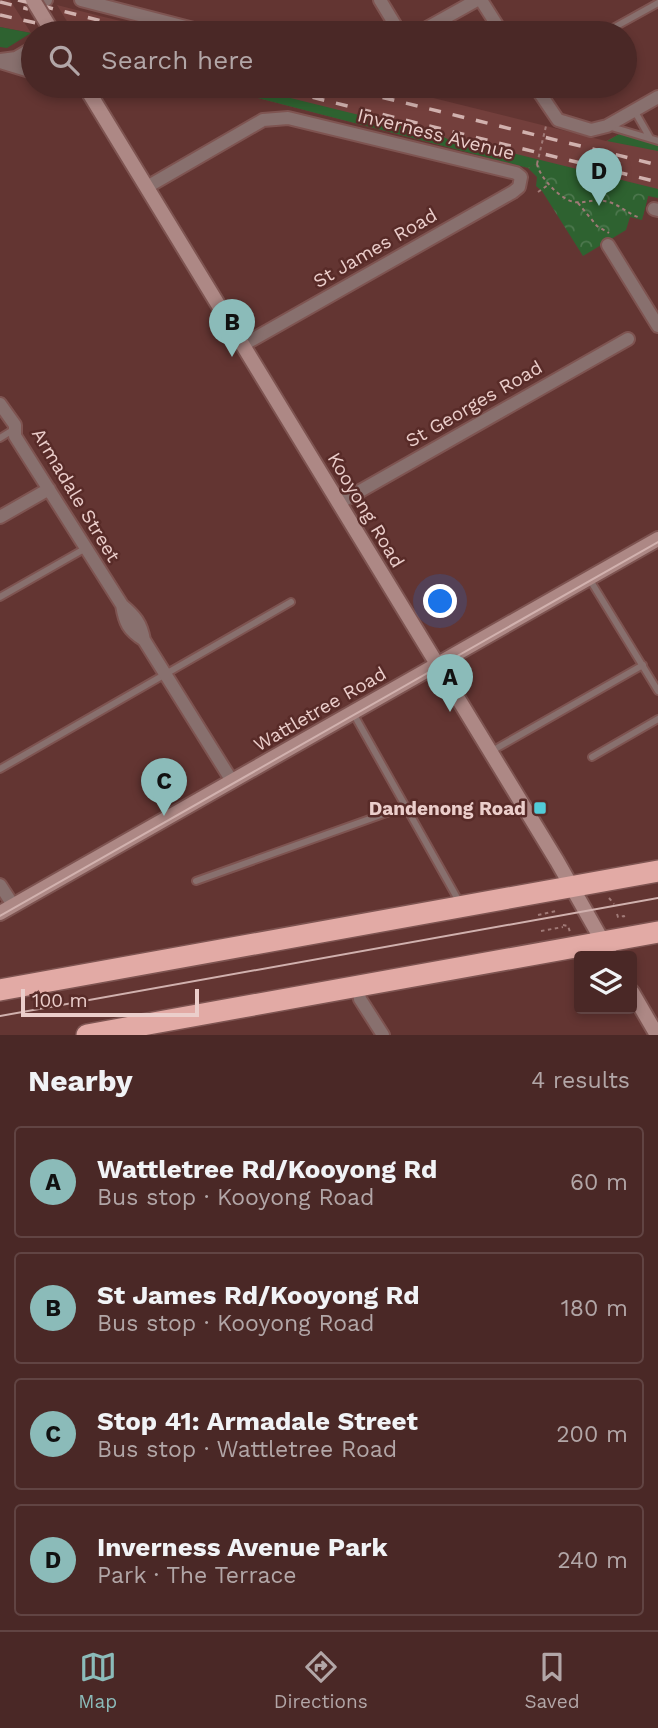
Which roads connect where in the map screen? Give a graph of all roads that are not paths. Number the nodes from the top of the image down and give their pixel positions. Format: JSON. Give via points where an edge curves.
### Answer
{"nodes":[{"id":1,"x":41,"y":0,"type":"edge"},
{"id":2,"x":81,"y":0,"type":"edge"},
{"id":3,"x":380,"y":0,"type":"edge"},
{"id":4,"x":479,"y":0,"type":"edge"},
{"id":5,"x":658,"y":3,"type":"edge"},
{"id":6,"x":49,"y":21,"type":"edge"},
{"id":7,"x":162,"y":21,"type":"edge"},
{"id":8,"x":393,"y":21,"type":"edge"},
{"id":9,"x":440,"y":21,"type":"edge"},
{"id":10,"x":494,"y":21,"type":"edge"},
{"id":11,"x":626,"y":21,"type":"edge"},
{"id":12,"x":21,"y":55,"type":"edge"},
{"id":13,"x":0,"y":61,"type":"edge"},
{"id":14,"x":21,"y":68,"type":"edge"},
{"id":15,"x":658,"y":97,"type":"edge"},
{"id":16,"x":92,"y":98,"type":"edge"},
{"id":17,"x":543,"y":98,"type":"edge"},
{"id":18,"x":635,"y":110,"type":"junction"},
{"id":19,"x":607,"y":126,"type":"junction"},
{"id":20,"x":650,"y":138,"type":"junction"},
{"id":21,"x":658,"y":141,"type":"edge"},
{"id":22,"x":521,"y":180,"type":"joint"},
{"id":23,"x":147,"y":187,"type":"junction"},
{"id":24,"x":610,"y":240,"type":"road end"},
{"id":25,"x":651,"y":306,"type":"edge"},
{"id":26,"x":658,"y":326,"type":"edge"},
{"id":27,"x":628,"y":339,"type":"dead end"},
{"id":28,"x":243,"y":345,"type":"junction"},
{"id":29,"x":0,"y":404,"type":"edge"},
{"id":30,"x":15,"y":429,"type":"junction"},
{"id":31,"x":0,"y":438,"type":"edge"},
{"id":32,"x":49,"y":489,"type":"junction"},
{"id":33,"x":339,"y":503,"type":"junction"},
{"id":34,"x":0,"y":517,"type":"edge"},
{"id":35,"x":658,"y":538,"type":"edge"},
{"id":36,"x":86,"y":548,"type":"junction"},
{"id":37,"x":589,"y":578,"type":"junction"},
{"id":38,"x":0,"y":597,"type":"edge"},
{"id":39,"x":291,"y":602,"type":"dead end"},
{"id":40,"x":643,"y":664,"type":"junction"},
{"id":41,"x":437,"y":665,"type":"junction"},
{"id":42,"x":165,"y":674,"type":"junction"},
{"id":43,"x":658,"y":691,"type":"edge"},
{"id":44,"x":353,"y":713,"type":"junction"},
{"id":45,"x":658,"y":719,"type":"edge"},
{"id":46,"x":490,"y":752,"type":"junction"},
{"id":47,"x":592,"y":757,"type":"dead end"},
{"id":48,"x":0,"y":769,"type":"edge"},
{"id":49,"x":232,"y":781,"type":"junction"},
{"id":50,"x":406,"y":806,"type":"junction"},
{"id":51,"x":658,"y":871,"type":"edge"},
{"id":52,"x":196,"y":881,"type":"dead end"},
{"id":53,"x":0,"y":885,"type":"edge"},
{"id":54,"x":572,"y":886,"type":"junction"},
{"id":55,"x":462,"y":905,"type":"junction"},
{"id":56,"x":6,"y":909,"type":"edge"},
{"id":57,"x":658,"y":932,"type":"edge"},
{"id":58,"x":607,"y":949,"type":"edge"},
{"id":59,"x":358,"y":986,"type":"junction"},
{"id":60,"x":0,"y":990,"type":"edge"},
{"id":61,"x":637,"y":1001,"type":"edge"},
{"id":62,"x":87,"y":1035,"type":"edge"},
{"id":63,"x":383,"y":1035,"type":"edge"},
{"id":64,"x":657,"y":1035,"type":"edge"}],
"edges":[{"from":1,"to":6,"type":"street","bridge":true},
{"from":2,"to":7,"type":"street"},
{"from":3,"to":8,"type":"street"},
{"from":4,"to":9,"type":"street"},
{"from":4,"to":10,"type":"street"},
{"from":5,"to":11,"type":"lane"},
{"from":12,"to":13,"type":"street"},
{"from":13,"to":14,"type":"street"},
{"from":15,"to":18,"type":"street"},
{"from":16,"to":23,"type":"street","name":"Kooyong Road"},
{"from":17,"to":19,"type":"street","via":[[562,122],[591,130]]},
{"from":18,"to":19,"type":"street"},
{"from":18,"to":20,"type":"lane"},
{"from":19,"to":20,"type":"lane"},
{"from":20,"to":21,"type":"lane"},
{"from":22,"to":23,"type":"street","name":"Inverness Avenue","via":[[516,173],[279,117],[263,120]]},
{"from":22,"to":28,"type":"street","name":"St James Road","via":[[513,192]]},
{"from":23,"to":28,"type":"street","name":"Kooyong Road"},
{"from":24,"to":25,"type":"street"},
{"from":25,"to":26,"type":"street"},
{"from":27,"to":33,"type":"street","name":"St Georges Road"},
{"from":28,"to":33,"type":"street","name":"Kooyong Road"},
{"from":29,"to":30,"type":"street","name":"Armadale Street"},
{"from":30,"to":31,"type":"lane"},
{"from":30,"to":32,"type":"street","name":"Armadale Street"},
{"from":32,"to":34,"type":"street"},
{"from":32,"to":36,"type":"street","name":"Armadale Street"},
{"from":33,"to":41,"type":"street","name":"Kooyong Road"},
{"from":35,"to":37,"type":"street","name":"Wattletree Road"},
{"from":36,"to":38,"type":"lane"},
{"from":36,"to":42,"type":"street","name":"Armadale Street","via":[[122,605],[136,616],[144,640]]},
{"from":37,"to":40,"type":"lane"},
{"from":37,"to":41,"type":"street","name":"Wattletree Road"},
{"from":39,"to":42,"type":"lane"},
{"from":40,"to":43,"type":"lane"},
{"from":40,"to":46,"type":"lane"},
{"from":41,"to":44,"type":"street","name":"Wattletree Road"},
{"from":41,"to":46,"type":"street","name":"Kooyong Road"},
{"from":42,"to":48,"type":"lane"},
{"from":42,"to":49,"type":"street","name":"Armadale Street"},
{"from":44,"to":49,"type":"street","name":"Wattletree Road"},
{"from":44,"to":50,"type":"lane"},
{"from":45,"to":47,"type":"lane"},
{"from":46,"to":54,"type":"street","name":"Kooyong Road"},
{"from":49,"to":56,"type":"street","name":"Wattletree Road"},
{"from":50,"to":52,"type":"lane"},
{"from":50,"to":55,"type":"lane"},
{"from":51,"to":54,"type":"highway"},
{"from":53,"to":56,"type":"street"},
{"from":54,"to":55,"type":"highway"},
{"from":54,"to":58,"type":"street","name":"Kooyong Road"},
{"from":55,"to":60,"type":"highway"},
{"from":57,"to":58,"type":"highway"},
{"from":58,"to":59,"type":"highway"},
{"from":59,"to":62,"type":"highway","via":[[179,1025]]},
{"from":59,"to":63,"type":"street","via":[[360,999]]},
{"from":61,"to":64,"type":"street"}]}
